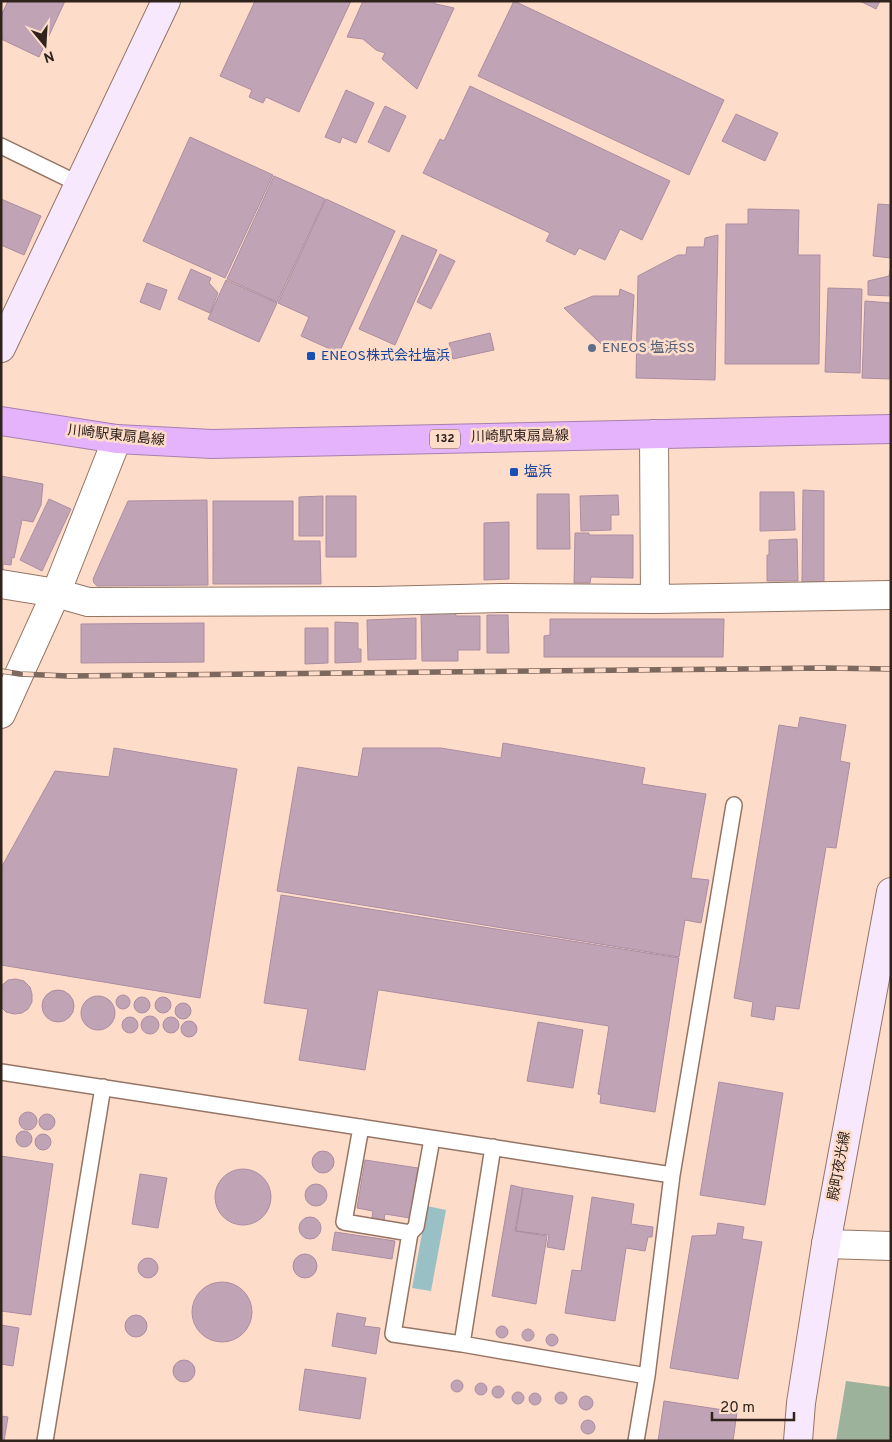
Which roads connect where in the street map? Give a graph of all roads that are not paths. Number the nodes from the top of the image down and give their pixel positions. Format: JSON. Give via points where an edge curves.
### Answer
{"nodes":[{"id":1,"x":166,"y":1,"type":"edge"},
{"id":2,"x":1,"y":146,"type":"edge"},
{"id":3,"x":79,"y":184,"type":"junction"},
{"id":4,"x":1,"y":348,"type":"edge"},
{"id":5,"x":1,"y":421,"type":"edge"},
{"id":6,"x":891,"y":429,"type":"edge"},
{"id":7,"x":654,"y":434,"type":"junction"},
{"id":8,"x":117,"y":439,"type":"junction"},
{"id":9,"x":1,"y":584,"type":"edge"},
{"id":10,"x":56,"y":593,"type":"junction"},
{"id":11,"x":891,"y":596,"type":"edge"},
{"id":12,"x":656,"y":599,"type":"junction"},
{"id":13,"x":1,"y":714,"type":"edge"},
{"id":14,"x":734,"y":805,"type":"dead end"},
{"id":15,"x":891,"y":892,"type":"edge"},
{"id":16,"x":1,"y":1072,"type":"edge"},
{"id":17,"x":103,"y":1087,"type":"junction"},
{"id":18,"x":361,"y":1126,"type":"junction"},
{"id":19,"x":432,"y":1139,"type":"junction"},
{"id":20,"x":493,"y":1147,"type":"junction"},
{"id":21,"x":672,"y":1175,"type":"junction"},
{"id":22,"x":410,"y":1233,"type":"junction"},
{"id":23,"x":826,"y":1244,"type":"junction"},
{"id":24,"x":891,"y":1246,"type":"edge"},
{"id":25,"x":462,"y":1344,"type":"junction"},
{"id":26,"x":647,"y":1376,"type":"junction"},
{"id":27,"x":45,"y":1441,"type":"edge"},
{"id":28,"x":636,"y":1441,"type":"edge"},
{"id":29,"x":798,"y":1441,"type":"edge"}],
"edges":[{"from":1,"to":3,"type":"street"},
{"from":2,"to":3,"type":"lane"},
{"from":3,"to":4,"type":"street"},
{"from":5,"to":8,"type":"highway","name":"川崎駅東扇島線","number":"132"},
{"from":6,"to":7,"type":"highway","name":"川崎駅東扇島線","number":"132"},
{"from":7,"to":8,"type":"highway","name":"川崎駅東扇島線","number":"132","via":[[212,444]]},
{"from":7,"to":12,"type":"street"},
{"from":8,"to":10,"type":"street"},
{"from":9,"to":10,"type":"street"},
{"from":10,"to":12,"type":"street","via":[[88,602]]},
{"from":10,"to":13,"type":"street"},
{"from":11,"to":12,"type":"street"},
{"from":14,"to":21,"type":"lane"},
{"from":15,"to":23,"type":"street","name":"殿町夜光線"},
{"from":16,"to":17,"type":"lane"},
{"from":17,"to":18,"type":"lane"},
{"from":17,"to":27,"type":"lane"},
{"from":18,"to":19,"type":"lane"},
{"from":18,"to":22,"type":"lane","via":[[344,1222]]},
{"from":19,"to":20,"type":"lane"},
{"from":19,"to":22,"type":"lane","via":[[416,1227]]},
{"from":20,"to":21,"type":"lane"},
{"from":20,"to":25,"type":"lane"},
{"from":21,"to":26,"type":"lane"},
{"from":22,"to":25,"type":"lane","via":[[393,1334]]},
{"from":23,"to":24,"type":"street"},
{"from":23,"to":29,"type":"street","name":"殿町夜光線"},
{"from":25,"to":26,"type":"lane"},
{"from":26,"to":28,"type":"lane"}]}
